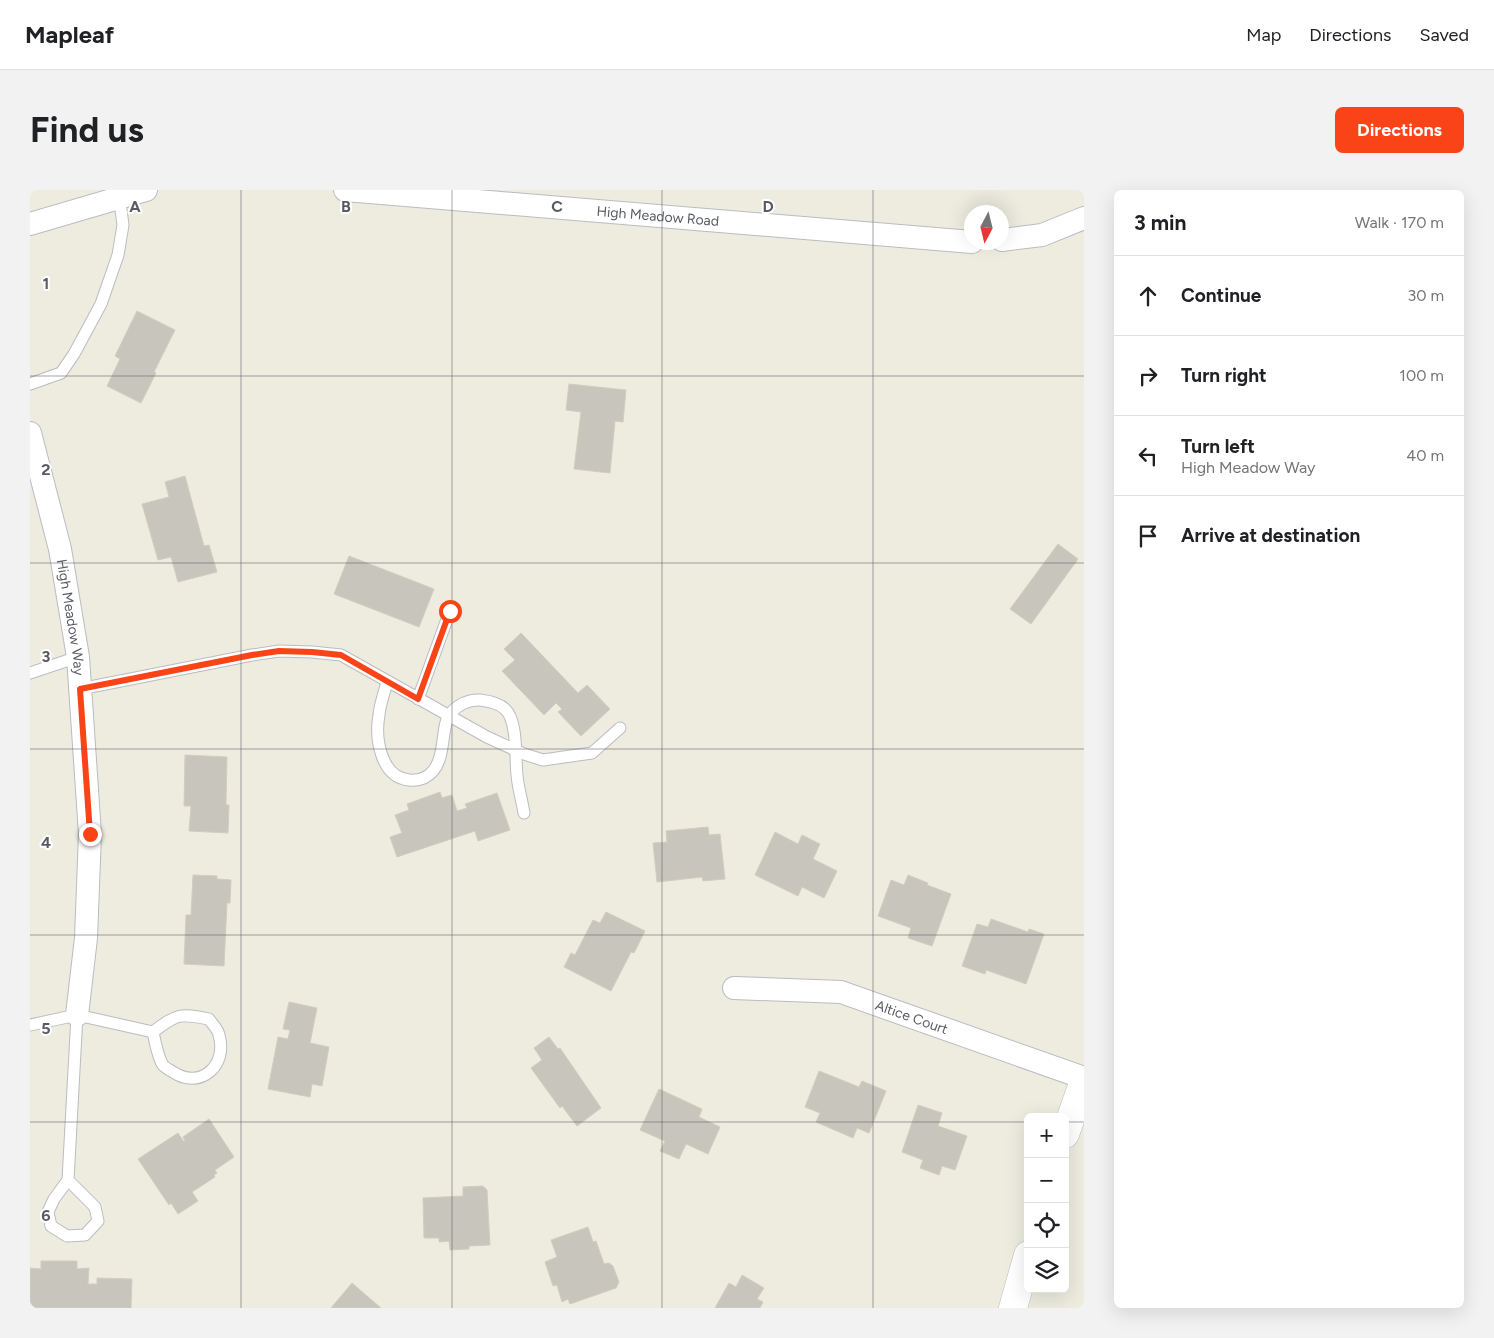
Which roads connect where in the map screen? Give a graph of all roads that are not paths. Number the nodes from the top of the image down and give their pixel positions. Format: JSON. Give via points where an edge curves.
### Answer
{"nodes":[{"id":1,"x":146,"y":190,"type":"edge"},
{"id":2,"x":345,"y":190,"type":"edge"},
{"id":3,"x":119,"y":194,"type":"edge"},
{"id":4,"x":1084,"y":218,"type":"edge"},
{"id":5,"x":30,"y":224,"type":"edge"},
{"id":6,"x":1009,"y":239,"type":"edge"},
{"id":7,"x":964,"y":241,"type":"edge"},
{"id":8,"x":30,"y":384,"type":"edge"},
{"id":9,"x":30,"y":432,"type":"edge"},
{"id":10,"x":450,"y":611,"type":"dead end"},
{"id":11,"x":78,"y":657,"type":"junction"},
{"id":12,"x":30,"y":673,"type":"edge"},
{"id":13,"x":387,"y":681,"type":"junction"},
{"id":14,"x":80,"y":689,"type":"junction"},
{"id":15,"x":418,"y":699,"type":"junction"},
{"id":16,"x":448,"y":715,"type":"junction"},
{"id":17,"x":620,"y":728,"type":"dead end"},
{"id":18,"x":515,"y":750,"type":"junction"},
{"id":19,"x":524,"y":813,"type":"dead end"},
{"id":20,"x":734,"y":988,"type":"dead end"},
{"id":21,"x":77,"y":1015,"type":"junction"},
{"id":22,"x":30,"y":1026,"type":"edge"},
{"id":23,"x":153,"y":1032,"type":"junction"},
{"id":24,"x":1084,"y":1079,"type":"edge"},
{"id":25,"x":1069,"y":1122,"type":"edge"},
{"id":26,"x":68,"y":1180,"type":"junction"},
{"id":27,"x":1024,"y":1269,"type":"edge"},
{"id":28,"x":1013,"y":1308,"type":"edge"}],
"edges":[{"from":1,"to":3,"type":"street"},
{"from":2,"to":7,"type":"street","name":"High Meadow Road"},
{"from":3,"to":5,"type":"street"},
{"from":3,"to":8,"type":"lane","via":[[122,232],[118,255],[101,304],[61,372]]},
{"from":4,"to":6,"type":"street","via":[[1042,235]]},
{"from":9,"to":11,"type":"street","name":"High Meadow Way","via":[[60,549]]},
{"from":10,"to":15,"type":"lane"},
{"from":11,"to":12,"type":"lane"},
{"from":11,"to":14,"type":"street","name":"High Meadow Way"},
{"from":13,"to":14,"type":"lane","via":[[341,655],[279,651]]},
{"from":13,"to":15,"type":"lane"},
{"from":13,"to":16,"type":"lane","via":[[379,715],[378,738],[383,759],[401,779],[425,778],[433,772],[440,759]]},
{"from":14,"to":21,"type":"street","name":"High Meadow Way","via":[[90,834],[86,938]]},
{"from":15,"to":16,"type":"lane"},
{"from":16,"to":18,"type":"lane"},
{"from":16,"to":18,"type":"lane","via":[[458,706],[475,700],[489,701],[505,709],[513,722]]},
{"from":17,"to":18,"type":"lane","via":[[592,753],[543,760]]},
{"from":18,"to":19,"type":"lane"},
{"from":20,"to":24,"type":"street","name":"Altice Court","via":[[841,992]]},
{"from":21,"to":22,"type":"lane"},
{"from":21,"to":23,"type":"lane"},
{"from":21,"to":26,"type":"lane"},
{"from":23,"to":23,"type":"lane","via":[[172,1017],[189,1015],[209,1019],[219,1033],[219,1059],[208,1074],[182,1078],[163,1066]]},
{"from":24,"to":25,"type":"street"},
{"from":26,"to":26,"type":"lane","via":[[48,1212],[51,1226],[68,1236],[84,1235],[98,1221],[95,1207]]},
{"from":27,"to":28,"type":"street"}]}
